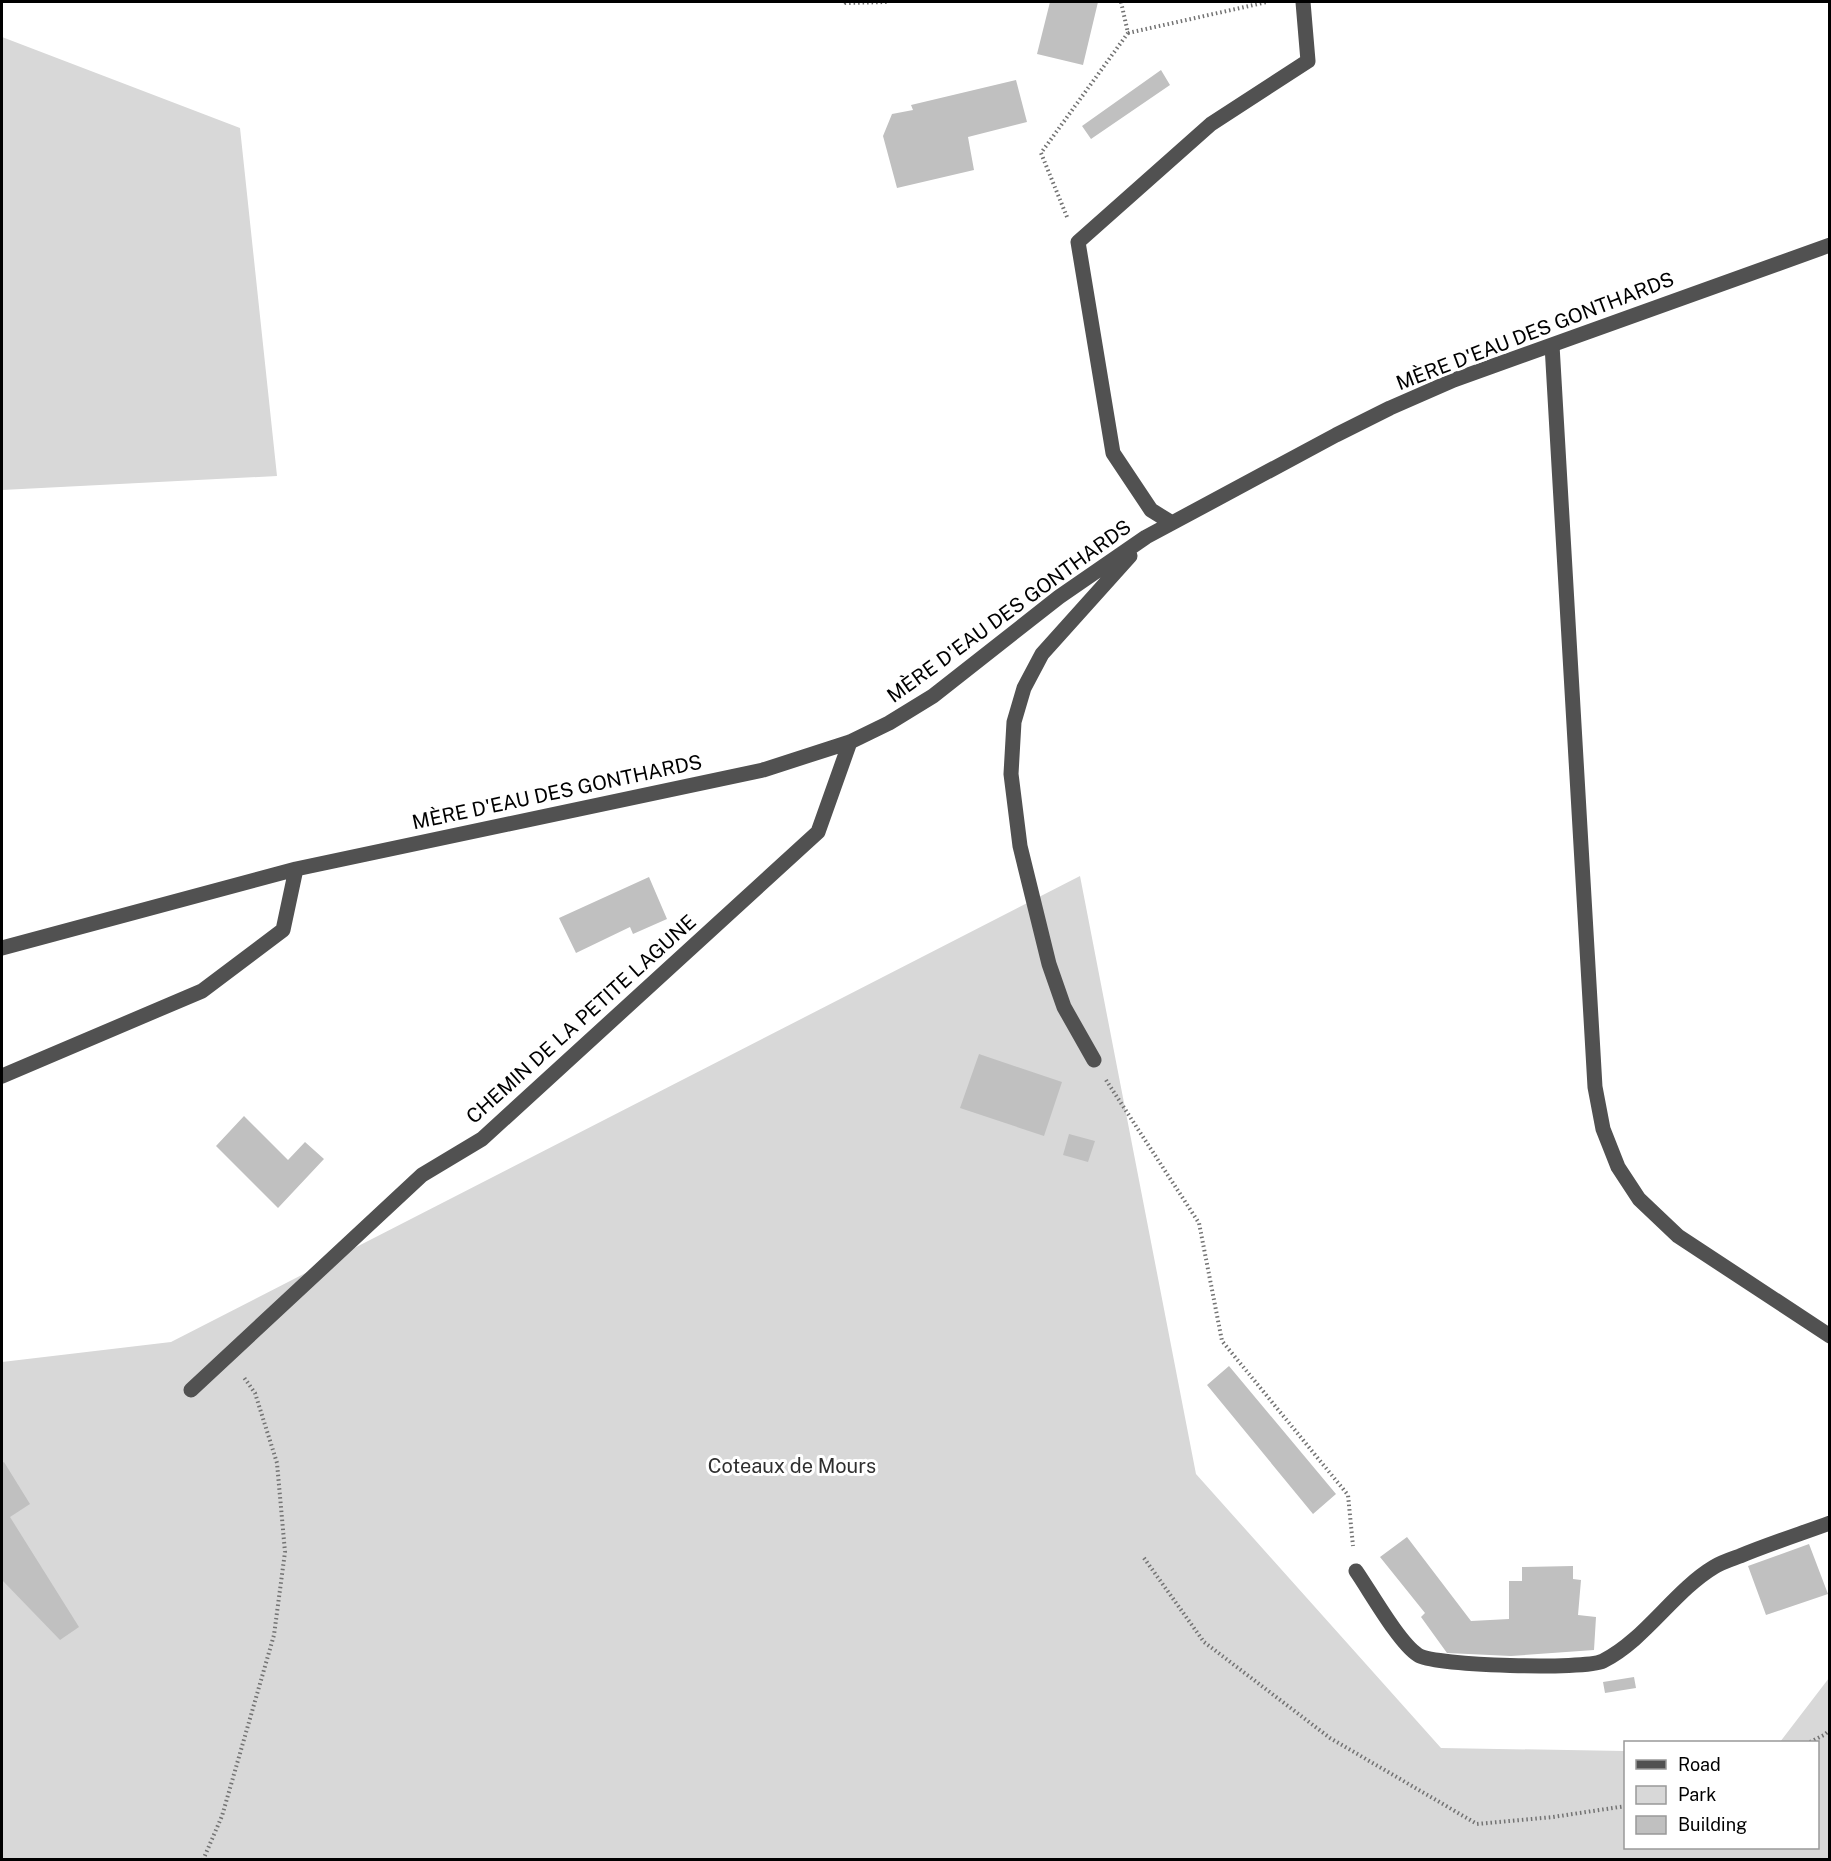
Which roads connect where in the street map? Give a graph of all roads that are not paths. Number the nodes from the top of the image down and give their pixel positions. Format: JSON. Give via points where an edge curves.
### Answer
{"nodes":[{"id":1,"x":1303,"y":2,"type":"edge"},
{"id":2,"x":1830,"y":244,"type":"edge"},
{"id":3,"x":1552,"y":345,"type":"junction"},
{"id":4,"x":1172,"y":523,"type":"junction"},
{"id":5,"x":1146,"y":537,"type":"junction"},
{"id":6,"x":850,"y":742,"type":"junction"},
{"id":7,"x":296,"y":869,"type":"junction"},
{"id":8,"x":2,"y":948,"type":"edge"},
{"id":9,"x":1094,"y":1060,"type":"road end"},
{"id":10,"x":2,"y":1076,"type":"edge"},
{"id":11,"x":1830,"y":1336,"type":"edge"},
{"id":12,"x":190,"y":1390,"type":"dead end"},
{"id":13,"x":1830,"y":1523,"type":"edge"},
{"id":14,"x":1356,"y":1571,"type":"road end"}],
"edges":[{"from":1,"to":4,"type":"street","via":[[1308,61],[1211,124],[1078,242],[1113,453],[1151,510]]},
{"from":2,"to":3,"type":"street","name":"MÈRE D'EAU DES GONTHARDS"},
{"from":3,"to":4,"type":"street","name":"MÈRE D'EAU DES GONTHARDS","via":[[1390,408]]},
{"from":3,"to":11,"type":"street","via":[[1595,1088],[1604,1129],[1618,1167],[1639,1199],[1678,1236]]},
{"from":4,"to":5,"type":"street","name":"MÈRE D'EAU DES GONTHARDS"},
{"from":5,"to":6,"type":"street","name":"MÈRE D'EAU DES GONTHARDS","via":[[1059,597],[933,696]]},
{"from":5,"to":9,"type":"street","via":[[1042,654],[1024,688],[1014,722],[1011,774],[1020,846],[1049,964],[1064,1007]]},
{"from":6,"to":7,"type":"street","name":"MÈRE D'EAU DES GONTHARDS","via":[[763,770]]},
{"from":6,"to":12,"type":"street","name":"CHEMIN DE LA PETITE LAGUNE","via":[[818,832],[482,1139],[422,1175]]},
{"from":7,"to":8,"type":"street","name":"MÈRE D'EAU DES GONTHARDS"},
{"from":7,"to":10,"type":"street","via":[[283,930],[202,991]]},
{"from":13,"to":14,"type":"street","via":[[1715,1566],[1625,1647],[1601,1662],[1550,1666],[1438,1661],[1419,1656],[1404,1641]]}]}
